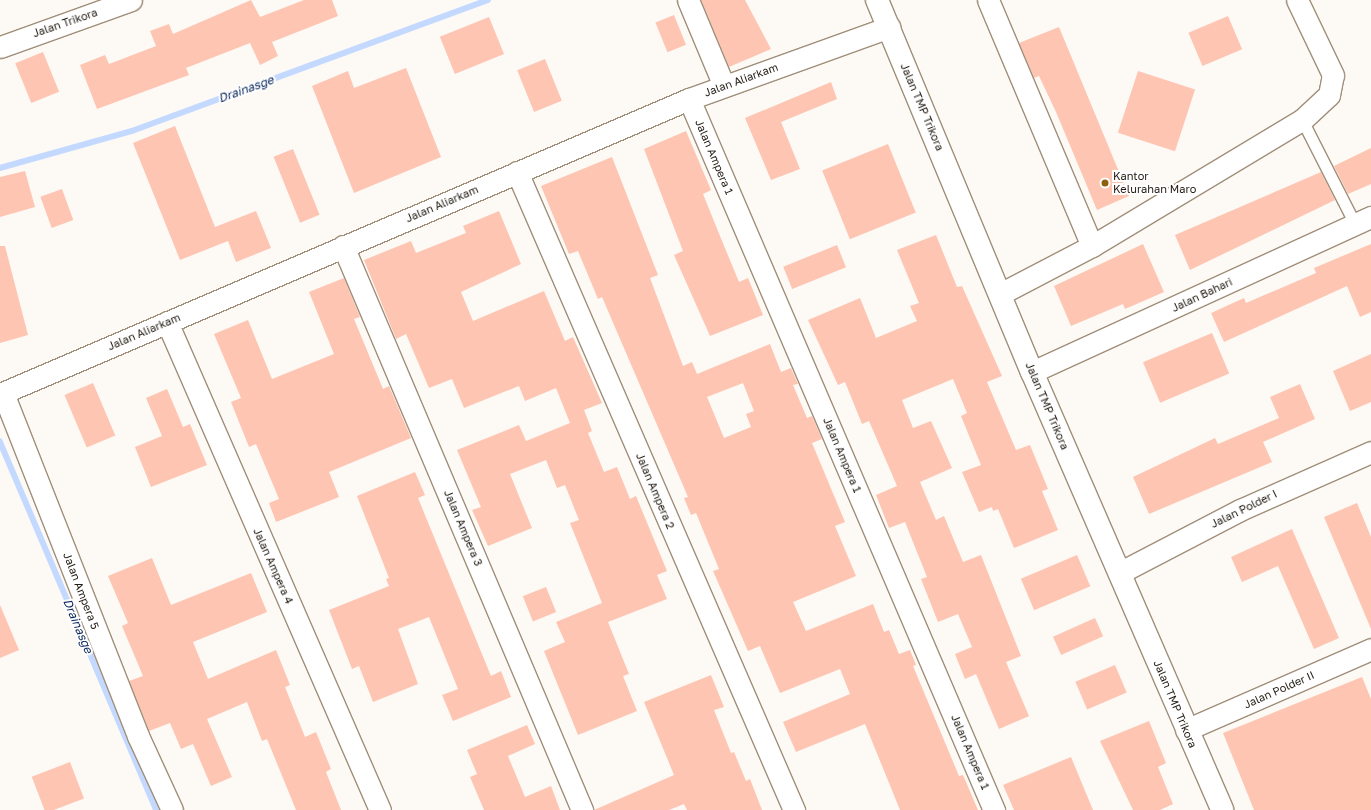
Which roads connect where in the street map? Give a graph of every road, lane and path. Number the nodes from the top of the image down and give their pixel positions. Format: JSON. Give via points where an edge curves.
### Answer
{"nodes":[{"id":1,"x":131,"y":0,"type":"edge"},
{"id":2,"x":688,"y":0,"type":"edge"},
{"id":3,"x":877,"y":0,"type":"edge"},
{"id":4,"x":988,"y":0,"type":"edge"},
{"id":5,"x":1297,"y":0,"type":"edge"},
{"id":6,"x":889,"y":27,"type":"junction"},
{"id":7,"x":0,"y":47,"type":"edge"},
{"id":8,"x":724,"y":86,"type":"junction"},
{"id":9,"x":689,"y":99,"type":"junction"},
{"id":10,"x":1302,"y":120,"type":"junction"},
{"id":11,"x":517,"y":172,"type":"junction"},
{"id":12,"x":1363,"y":220,"type":"edge"},
{"id":13,"x":344,"y":246,"type":"junction"},
{"id":14,"x":1092,"y":246,"type":"junction"},
{"id":15,"x":1000,"y":294,"type":"junction"},
{"id":16,"x":167,"y":322,"type":"junction"},
{"id":17,"x":1032,"y":372,"type":"junction"},
{"id":18,"x":2,"y":393,"type":"edge"},
{"id":19,"x":1371,"y":452,"type":"edge"},
{"id":20,"x":1119,"y":573,"type":"junction"},
{"id":21,"x":1371,"y":649,"type":"edge"},
{"id":22,"x":1186,"y":730,"type":"junction"},
{"id":23,"x":172,"y":810,"type":"edge"},
{"id":24,"x":380,"y":810,"type":"edge"},
{"id":25,"x":582,"y":810,"type":"edge"},
{"id":26,"x":794,"y":810,"type":"edge"},
{"id":27,"x":994,"y":810,"type":"edge"},
{"id":28,"x":1222,"y":810,"type":"edge"}],
"edges":[{"from":1,"to":7,"type":"street","name":"Jalan Trikora"},
{"from":2,"to":8,"type":"street"},
{"from":3,"to":6,"type":"highway","name":"Jalan TMP Trikora"},
{"from":4,"to":14,"type":"street"},
{"from":5,"to":10,"type":"street","via":[[1333,75],[1329,95]]},
{"from":6,"to":8,"type":"street","name":"Jalan Aliarkam"},
{"from":6,"to":15,"type":"highway","name":"Jalan TMP Trikora"},
{"from":8,"to":9,"type":"street","name":"Jalan Aliarkam"},
{"from":9,"to":11,"type":"street","name":"Jalan Aliarkam"},
{"from":9,"to":27,"type":"street","name":"Jalan Ampera 1"},
{"from":10,"to":12,"type":"lane"},
{"from":10,"to":14,"type":"street"},
{"from":11,"to":13,"type":"street","name":"Jalan Aliarkam"},
{"from":11,"to":26,"type":"street","name":"Jalan Ampera 2"},
{"from":12,"to":17,"type":"street","name":"Jalan Bahari"},
{"from":13,"to":16,"type":"street","name":"Jalan Aliarkam"},
{"from":13,"to":25,"type":"street","name":"Jalan Ampera 3"},
{"from":14,"to":15,"type":"street"},
{"from":15,"to":17,"type":"highway","name":"Jalan TMP Trikora"},
{"from":16,"to":18,"type":"street","name":"Jalan Aliarkam"},
{"from":16,"to":24,"type":"street","name":"Jalan Ampera 4"},
{"from":17,"to":20,"type":"highway","name":"Jalan TMP Trikora"},
{"from":18,"to":23,"type":"street","name":"Jalan Ampera 5","via":[[138,736]]},
{"from":19,"to":20,"type":"street","name":"Jalan Polder I","via":[[1240,510]]},
{"from":20,"to":22,"type":"highway","name":"Jalan TMP Trikora"},
{"from":21,"to":22,"type":"street","name":"Jalan Polder II"},
{"from":22,"to":28,"type":"highway","name":"Jalan TMP Trikora"}]}
